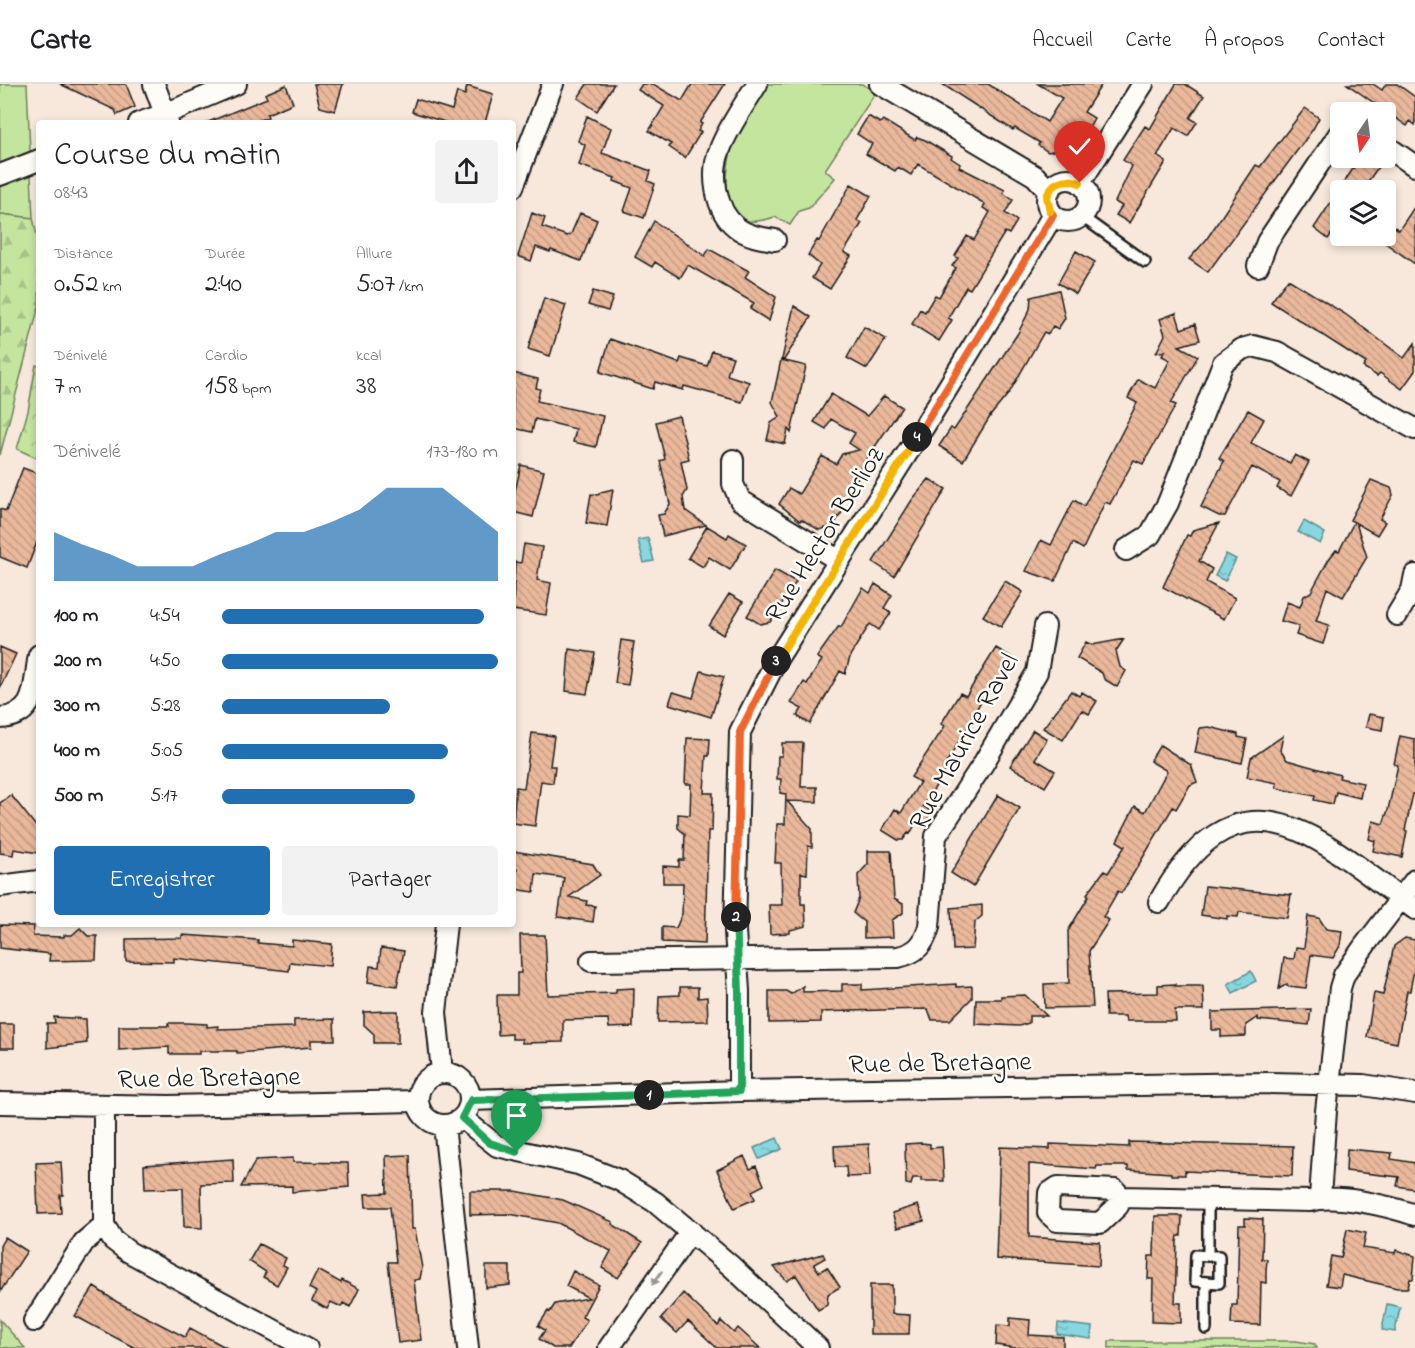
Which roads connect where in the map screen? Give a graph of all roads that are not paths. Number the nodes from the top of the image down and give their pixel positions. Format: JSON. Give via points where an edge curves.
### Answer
{"nodes":[{"id":1,"x":154,"y":84,"type":"edge"},
{"id":2,"x":236,"y":84,"type":"edge"},
{"id":3,"x":553,"y":84,"type":"edge"},
{"id":4,"x":757,"y":84,"type":"edge"},
{"id":5,"x":880,"y":84,"type":"edge"},
{"id":6,"x":1143,"y":84,"type":"edge"},
{"id":7,"x":167,"y":118,"type":"edge"},
{"id":8,"x":1330,"y":148,"type":"edge"},
{"id":9,"x":1396,"y":153,"type":"edge"},
{"id":10,"x":36,"y":161,"type":"edge"},
{"id":11,"x":1415,"y":166,"type":"edge"},
{"id":12,"x":0,"y":175,"type":"edge"},
{"id":13,"x":516,"y":179,"type":"edge"},
{"id":14,"x":1080,"y":183,"type":"junction"},
{"id":15,"x":1049,"y":190,"type":"junction"},
{"id":16,"x":1053,"y":215,"type":"junction"},
{"id":17,"x":1081,"y":216,"type":"junction"},
{"id":18,"x":775,"y":240,"type":"dead end"},
{"id":19,"x":1145,"y":262,"type":"dead end"},
{"id":20,"x":1258,"y":266,"type":"dead end"},
{"id":21,"x":1415,"y":429,"type":"edge"},
{"id":22,"x":733,"y":460,"type":"dead end"},
{"id":23,"x":1126,"y":550,"type":"dead end"},
{"id":24,"x":838,"y":560,"type":"junction"},
{"id":25,"x":1415,"y":575,"type":"edge"},
{"id":26,"x":1397,"y":615,"type":"dead end"},
{"id":27,"x":1045,"y":626,"type":"dead end"},
{"id":28,"x":36,"y":671,"type":"edge"},
{"id":29,"x":0,"y":718,"type":"edge"},
{"id":30,"x":1415,"y":880,"type":"edge"},
{"id":31,"x":36,"y":881,"type":"edge"},
{"id":32,"x":0,"y":886,"type":"edge"},
{"id":33,"x":1159,"y":902,"type":"dead end"},
{"id":34,"x":1408,"y":904,"type":"edge"},
{"id":35,"x":446,"y":927,"type":"edge"},
{"id":36,"x":738,"y":958,"type":"junction"},
{"id":37,"x":591,"y":961,"type":"dead end"},
{"id":38,"x":442,"y":1072,"type":"junction"},
{"id":39,"x":1331,"y":1084,"type":"junction"},
{"id":40,"x":739,"y":1091,"type":"junction"},
{"id":41,"x":1414,"y":1092,"type":"edge"},
{"id":42,"x":418,"y":1101,"type":"junction"},
{"id":43,"x":0,"y":1103,"type":"edge"},
{"id":44,"x":104,"y":1106,"type":"junction"},
{"id":45,"x":459,"y":1114,"type":"junction"},
{"id":46,"x":1121,"y":1197,"type":"dead end"},
{"id":47,"x":1320,"y":1197,"type":"junction"},
{"id":48,"x":1208,"y":1198,"type":"junction"},
{"id":49,"x":1415,"y":1215,"type":"edge"},
{"id":50,"x":104,"y":1225,"type":"junction"},
{"id":51,"x":691,"y":1231,"type":"junction"},
{"id":52,"x":1208,"y":1256,"type":"junction"},
{"id":53,"x":1206,"y":1282,"type":"junction"},
{"id":54,"x":34,"y":1321,"type":"dead end"},
{"id":55,"x":1206,"y":1329,"type":"dead end"},
{"id":56,"x":307,"y":1348,"type":"edge"},
{"id":57,"x":468,"y":1348,"type":"edge"},
{"id":58,"x":609,"y":1348,"type":"edge"},
{"id":59,"x":818,"y":1348,"type":"edge"}],
"edges":[{"from":1,"to":7,"type":"street"},
{"from":2,"to":7,"type":"street"},
{"from":3,"to":13,"type":"street"},
{"from":4,"to":18,"type":"street","via":[[719,150],[715,183],[726,216],[736,227],[755,237]]},
{"from":5,"to":15,"type":"street","via":[[1035,177]]},
{"from":6,"to":14,"type":"street"},
{"from":8,"to":20,"type":"street","via":[[1267,242]]},
{"from":9,"to":11,"type":"street"},
{"from":10,"to":12,"type":"street"},
{"from":14,"to":15,"type":"street","via":[[1067,179]]},
{"from":14,"to":17,"type":"street","via":[[1088,200]]},
{"from":15,"to":16,"type":"street","via":[[1047,203]]},
{"from":16,"to":17,"type":"street","via":[[1064,220]]},
{"from":16,"to":24,"type":"street","name":"Rue Hector Berlioz"},
{"from":17,"to":19,"type":"lane"},
{"from":21,"to":23,"type":"street","via":[[1277,352],[1253,346],[1242,349],[1223,363],[1176,484],[1150,535]]},
{"from":22,"to":24,"type":"street","via":[[733,484],[740,500]]},
{"from":24,"to":36,"type":"street","name":"Rue Hector Berlioz","via":[[777,659],[740,732],[735,931]]},
{"from":25,"to":26,"type":"street","via":[[1412,590]]},
{"from":27,"to":36,"type":"street","name":"Rue Maurice Ravel","via":[[1037,672],[984,764],[936,836],[929,927],[918,949],[898,957]]},
{"from":28,"to":29,"type":"street","via":[[26,710]]},
{"from":30,"to":34,"type":"street"},
{"from":31,"to":32,"type":"street"},
{"from":33,"to":34,"type":"street","via":[[1172,879],[1204,844],[1232,826],[1263,821],[1309,833]]},
{"from":34,"to":39,"type":"street","via":[[1344,975]]},
{"from":35,"to":38,"type":"street","via":[[436,1012]]},
{"from":36,"to":37,"type":"street","name":"Rue Maurice Ravel"},
{"from":36,"to":40,"type":"street","name":"Rue Hector Berlioz"},
{"from":38,"to":42,"type":"street","via":[[423,1082]]},
{"from":38,"to":45,"type":"street","via":[[463,1080],[469,1089]]},
{"from":39,"to":40,"type":"street","name":"Rue de Bretagne"},
{"from":39,"to":41,"type":"street","name":"Rue de Bretagne"},
{"from":39,"to":47,"type":"street"},
{"from":40,"to":45,"type":"street","name":"Rue de Bretagne"},
{"from":42,"to":44,"type":"street","name":"Rue de Bretagne"},
{"from":42,"to":45,"type":"street","via":[[427,1119]]},
{"from":43,"to":44,"type":"street","name":"Rue de Bretagne"},
{"from":44,"to":50,"type":"street"},
{"from":45,"to":51,"type":"street","via":[[497,1146],[578,1164],[619,1180]]},
{"from":45,"to":57,"type":"street"},
{"from":46,"to":48,"type":"street"},
{"from":47,"to":48,"type":"street","via":[[1310,1201]]},
{"from":47,"to":49,"type":"street"},
{"from":48,"to":52,"type":"lane"},
{"from":50,"to":54,"type":"street","via":[[84,1242]]},
{"from":50,"to":56,"type":"street","via":[[113,1240],[129,1252]]},
{"from":51,"to":58,"type":"street","one_way":true},
{"from":51,"to":59,"type":"street"},
{"from":52,"to":53,"type":"lane","via":[[1196,1255],[1195,1281]]},
{"from":52,"to":53,"type":"lane","via":[[1219,1256],[1219,1282]]},
{"from":53,"to":55,"type":"lane"}]}
